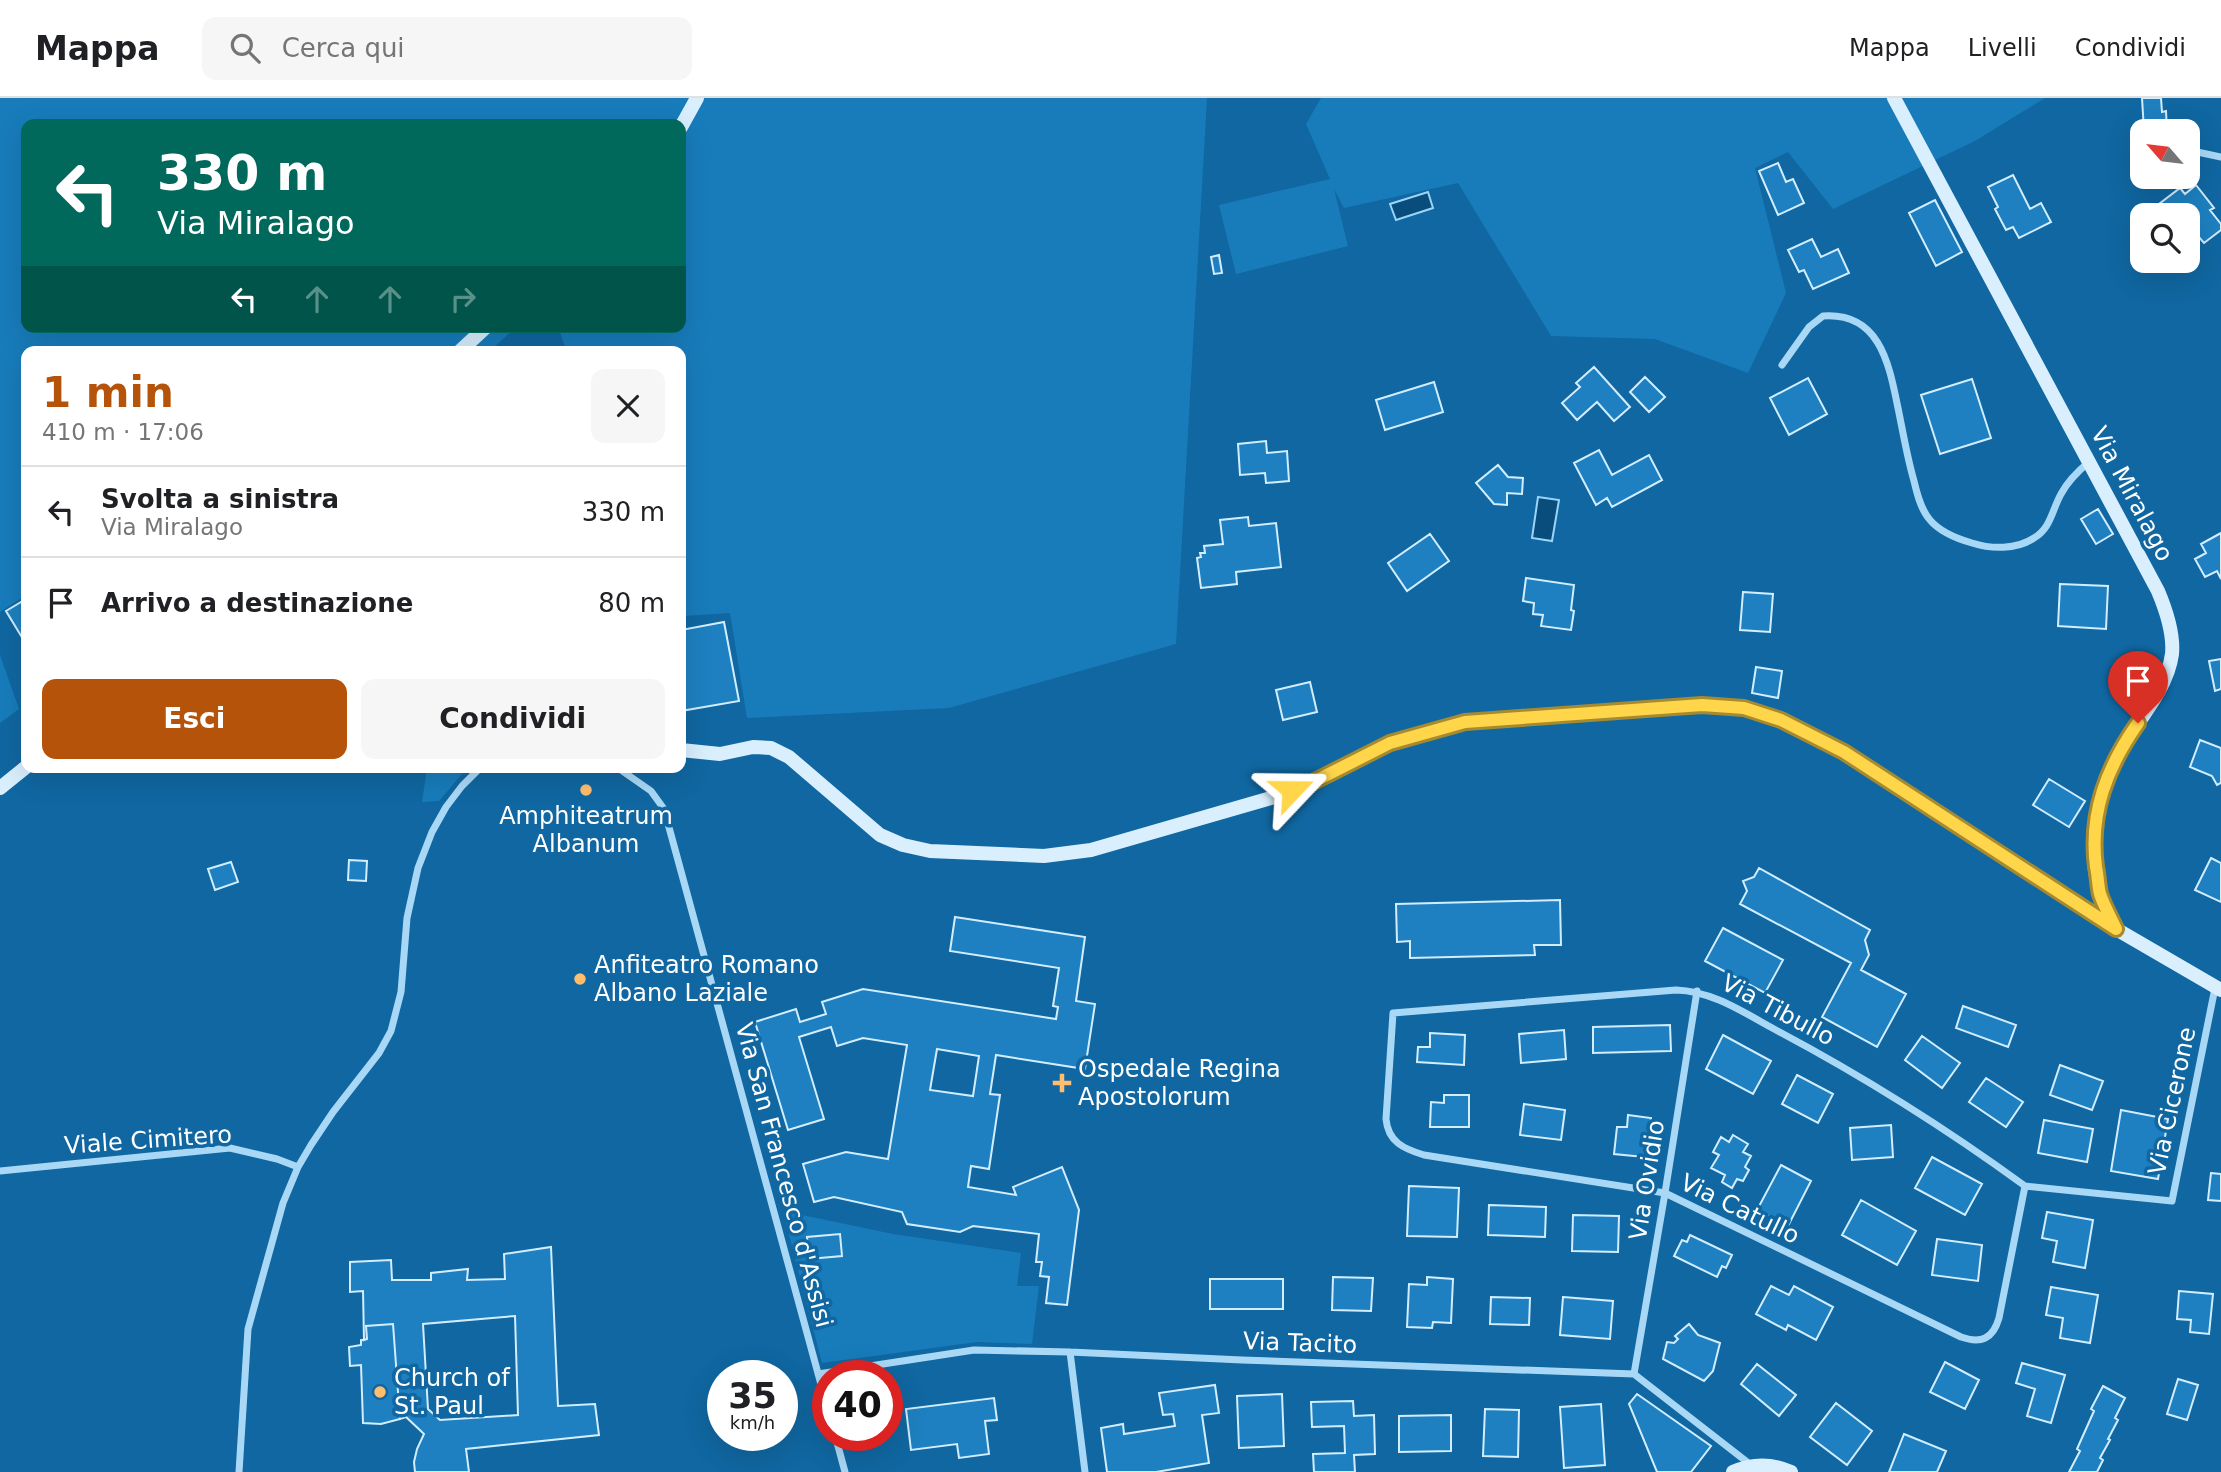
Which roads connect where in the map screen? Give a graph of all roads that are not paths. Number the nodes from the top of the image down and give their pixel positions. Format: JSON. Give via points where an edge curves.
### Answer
{"nodes":[{"id":1,"x":698,"y":98,"type":"edge"},
{"id":2,"x":1894,"y":98,"type":"edge"},
{"id":3,"x":686,"y":119,"type":"edge"},
{"id":4,"x":2200,"y":153,"type":"edge"},
{"id":5,"x":2221,"y":158,"type":"edge"},
{"id":6,"x":480,"y":333,"type":"edge"},
{"id":7,"x":465,"y":346,"type":"edge"},
{"id":8,"x":1782,"y":365,"type":"dead end"},
{"id":9,"x":2089,"y":462,"type":"junction"},
{"id":10,"x":686,"y":751,"type":"edge"},
{"id":11,"x":21,"y":771,"type":"edge"},
{"id":12,"x":475,"y":773,"type":"edge"},
{"id":13,"x":625,"y":773,"type":"edge"},
{"id":14,"x":0,"y":788,"type":"edge"},
{"id":15,"x":2116,"y":929,"type":"junction"},
{"id":16,"x":2218,"y":989,"type":"edge"},
{"id":17,"x":1697,"y":991,"type":"junction"},
{"id":18,"x":1393,"y":1013,"type":"joint"},
{"id":19,"x":298,"y":1167,"type":"junction"},
{"id":20,"x":0,"y":1171,"type":"edge"},
{"id":21,"x":2025,"y":1186,"type":"junction"},
{"id":22,"x":1665,"y":1193,"type":"junction"},
{"id":23,"x":1070,"y":1352,"type":"junction"},
{"id":24,"x":814,"y":1360,"type":"edge"},
{"id":25,"x":903,"y":1361,"type":"edge"},
{"id":26,"x":1634,"y":1374,"type":"junction"},
{"id":27,"x":839,"y":1451,"type":"edge"},
{"id":28,"x":1752,"y":1465,"type":"junction"},
{"id":29,"x":239,"y":1472,"type":"edge"},
{"id":30,"x":845,"y":1472,"type":"edge"},
{"id":31,"x":1085,"y":1472,"type":"edge"},
{"id":32,"x":1733,"y":1472,"type":"edge"},
{"id":33,"x":1791,"y":1472,"type":"edge"}],
"edges":[{"from":1,"to":3,"type":"street"},
{"from":2,"to":9,"type":"street","name":"Via Miralago"},
{"from":4,"to":5,"type":"street"},
{"from":6,"to":7,"type":"street"},
{"from":8,"to":9,"type":"street","via":[[1809,327],[1823,316],[1852,320],[1868,330],[1888,363],[1923,510],[1940,529],[1975,544],[2007,547],[2035,538],[2049,523],[2072,477]]},
{"from":9,"to":15,"type":"street","name":"Via Miralago","via":[[2158,591],[2172,643],[2165,677],[2117,756],[2099,801],[2094,850],[2100,893]]},
{"from":10,"to":15,"type":"street","via":[[720,754],[771,748],[789,757],[880,835],[903,845],[1044,856],[1091,850],[1271,798],[1390,743],[1465,722],[1731,706],[1781,720],[1844,752]]},
{"from":11,"to":14,"type":"street"},
{"from":12,"to":19,"type":"street","via":[[446,807],[418,868],[407,918],[403,984],[391,1031]]},
{"from":13,"to":24,"type":"street","name":"Via San Francesco d'Assisi","via":[[651,791],[664,809]]},
{"from":15,"to":16,"type":"street"},
{"from":16,"to":21,"type":"street","name":"Via Cicerone","via":[[2172,1201]]},
{"from":17,"to":18,"type":"street","name":"Via Tibullo"},
{"from":17,"to":21,"type":"street","name":"Via Tibullo","via":[[1815,1050],[1908,1104]]},
{"from":17,"to":22,"type":"street","name":"Via Ovidio"},
{"from":18,"to":22,"type":"street","name":"Via Catullo","via":[[1387,1124],[1390,1136],[1402,1147],[1424,1155]]},
{"from":19,"to":20,"type":"street","name":"Viale Cimitero","via":[[230,1148]]},
{"from":19,"to":29,"type":"street","via":[[279,1214],[248,1329]]},
{"from":21,"to":22,"type":"street","name":"Via Catullo","via":[[1999,1318],[1993,1333],[1977,1341]]},
{"from":22,"to":26,"type":"street","name":"Via Ovidio"},
{"from":23,"to":25,"type":"street","name":"Via Tacito","via":[[974,1350]]},
{"from":23,"to":26,"type":"street","name":"Via Tacito"},
{"from":23,"to":31,"type":"street"},
{"from":26,"to":28,"type":"street"},
{"from":27,"to":30,"type":"street"},
{"from":28,"to":32,"type":"street"},
{"from":28,"to":33,"type":"street"}]}
